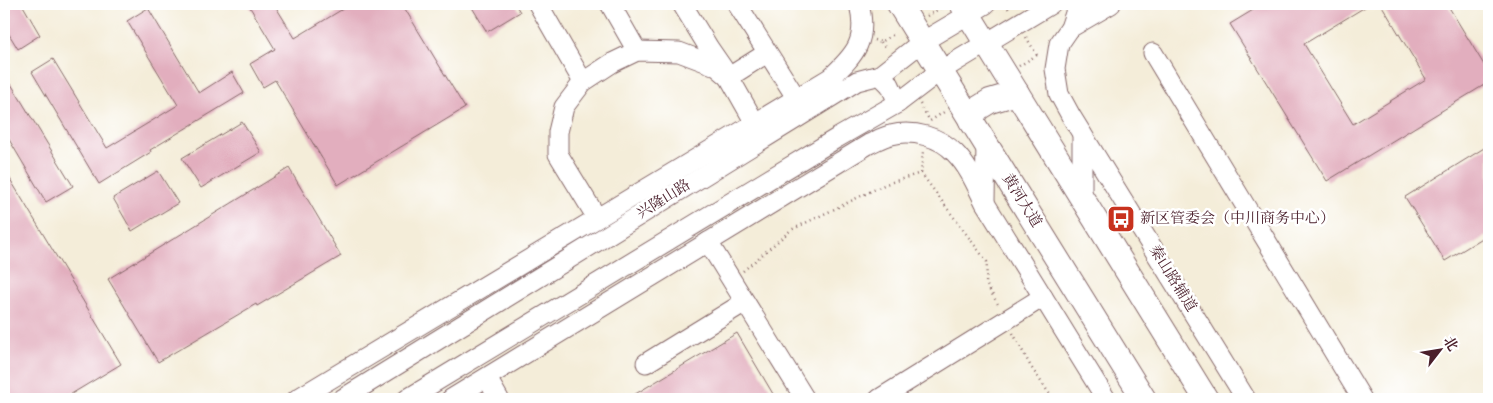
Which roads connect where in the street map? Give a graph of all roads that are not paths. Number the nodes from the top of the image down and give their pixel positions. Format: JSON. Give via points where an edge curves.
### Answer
{"nodes":[{"id":1,"x":538,"y":4,"type":"edge"},
{"id":2,"x":610,"y":4,"type":"edge"},
{"id":3,"x":682,"y":4,"type":"edge"},
{"id":4,"x":737,"y":4,"type":"edge"},
{"id":5,"x":859,"y":4,"type":"edge"},
{"id":6,"x":899,"y":4,"type":"edge"},
{"id":7,"x":1078,"y":4,"type":"edge"},
{"id":8,"x":1111,"y":4,"type":"edge"},
{"id":9,"x":1040,"y":6,"type":"edge"},
{"id":10,"x":972,"y":7,"type":"edge"},
{"id":11,"x":1070,"y":28,"type":"junction"},
{"id":12,"x":922,"y":42,"type":"junction"},
{"id":13,"x":986,"y":42,"type":"junction"},
{"id":14,"x":637,"y":51,"type":"junction"},
{"id":15,"x":1153,"y":53,"type":"dead end"},
{"id":16,"x":767,"y":54,"type":"junction"},
{"id":17,"x":940,"y":71,"type":"junction"},
{"id":18,"x":880,"y":75,"type":"junction"},
{"id":19,"x":729,"y":77,"type":"junction"},
{"id":20,"x":857,"y":81,"type":"junction"},
{"id":21,"x":583,"y":82,"type":"junction"},
{"id":22,"x":1018,"y":93,"type":"junction"},
{"id":23,"x":803,"y":95,"type":"junction"},
{"id":24,"x":898,"y":103,"type":"junction"},
{"id":25,"x":971,"y":121,"type":"junction"},
{"id":26,"x":755,"y":123,"type":"junction"},
{"id":27,"x":1082,"y":134,"type":"junction"},
{"id":28,"x":837,"y":138,"type":"junction"},
{"id":29,"x":869,"y":144,"type":"junction"},
{"id":30,"x":986,"y":145,"type":"junction"},
{"id":31,"x":1082,"y":198,"type":"junction"},
{"id":32,"x":985,"y":203,"type":"junction"},
{"id":33,"x":597,"y":218,"type":"junction"},
{"id":34,"x":708,"y":242,"type":"junction"},
{"id":35,"x":1043,"y":297,"type":"junction"},
{"id":36,"x":745,"y":302,"type":"junction"},
{"id":37,"x":646,"y":363,"type":"dead end"},
{"id":38,"x":487,"y":378,"type":"junction"},
{"id":39,"x":1106,"y":398,"type":"edge"},
{"id":40,"x":297,"y":399,"type":"edge"},
{"id":41,"x":342,"y":399,"type":"edge"},
{"id":42,"x":407,"y":399,"type":"edge"},
{"id":43,"x":451,"y":399,"type":"edge"},
{"id":44,"x":499,"y":399,"type":"edge"},
{"id":45,"x":805,"y":399,"type":"edge"},
{"id":46,"x":879,"y":399,"type":"edge"},
{"id":47,"x":1144,"y":399,"type":"edge"},
{"id":48,"x":1206,"y":399,"type":"edge"},
{"id":49,"x":1246,"y":399,"type":"edge"},
{"id":50,"x":1362,"y":399,"type":"edge"}],
"edges":[{"from":1,"to":21,"type":"street"},
{"from":2,"to":14,"type":"street"},
{"from":3,"to":19,"type":"street"},
{"from":4,"to":16,"type":"street"},
{"from":5,"to":23,"type":"street","via":[[862,29],[858,49],[830,78]]},
{"from":6,"to":12,"type":"main road","name":"黄河大道"},
{"from":7,"to":11,"type":"street","name":"秦山路辅道"},
{"from":8,"to":11,"type":"street"},
{"from":9,"to":13,"type":"street","via":[[1018,24]]},
{"from":10,"to":12,"type":"street","name":"兴隆山路"},
{"from":10,"to":13,"type":"main road"},
{"from":11,"to":27,"type":"street","name":"秦山路辅道","via":[[1059,44],[1055,69],[1059,94]]},
{"from":12,"to":17,"type":"main road","name":"黄河大道"},
{"from":12,"to":18,"type":"street","name":"兴隆山路"},
{"from":13,"to":17,"type":"street"},
{"from":13,"to":22,"type":"main road"},
{"from":14,"to":19,"type":"street","via":[[679,52],[716,66]]},
{"from":14,"to":21,"type":"street","via":[[612,62]]},
{"from":15,"to":50,"type":"street"},
{"from":16,"to":19,"type":"street"},
{"from":16,"to":23,"type":"street"},
{"from":17,"to":24,"type":"street"},
{"from":17,"to":25,"type":"main road","name":"黄河大道"},
{"from":18,"to":20,"type":"street","name":"兴隆山路"},
{"from":18,"to":24,"type":"street","via":[[890,85]]},
{"from":19,"to":26,"type":"street"},
{"from":20,"to":23,"type":"street"},
{"from":20,"to":41,"type":"street","name":"兴隆山路"},
{"from":21,"to":33,"type":"street","via":[[564,107],[558,132],[558,154]]},
{"from":22,"to":25,"type":"main road","via":[[990,101],[977,109]]},
{"from":22,"to":31,"type":"main road"},
{"from":23,"to":26,"type":"street"},
{"from":24,"to":28,"type":"street"},
{"from":25,"to":30,"type":"main road","name":"黄河大道"},
{"from":26,"to":33,"type":"street"},
{"from":27,"to":31,"type":"street"},
{"from":27,"to":49,"type":"street","name":"秦山路辅道"},
{"from":28,"to":29,"type":"street"},
{"from":28,"to":42,"type":"street"},
{"from":29,"to":32,"type":"street","via":[[891,135],[914,133],[936,140],[955,153]]},
{"from":29,"to":34,"type":"street"},
{"from":30,"to":32,"type":"street"},
{"from":30,"to":47,"type":"main road","name":"黄河大道"},
{"from":31,"to":48,"type":"main road"},
{"from":32,"to":35,"type":"street"},
{"from":33,"to":40,"type":"street"},
{"from":34,"to":36,"type":"street"},
{"from":34,"to":38,"type":"street"},
{"from":35,"to":39,"type":"street"},
{"from":35,"to":46,"type":"street"},
{"from":36,"to":37,"type":"street"},
{"from":36,"to":45,"type":"street"},
{"from":38,"to":43,"type":"street"},
{"from":38,"to":44,"type":"street"}]}
